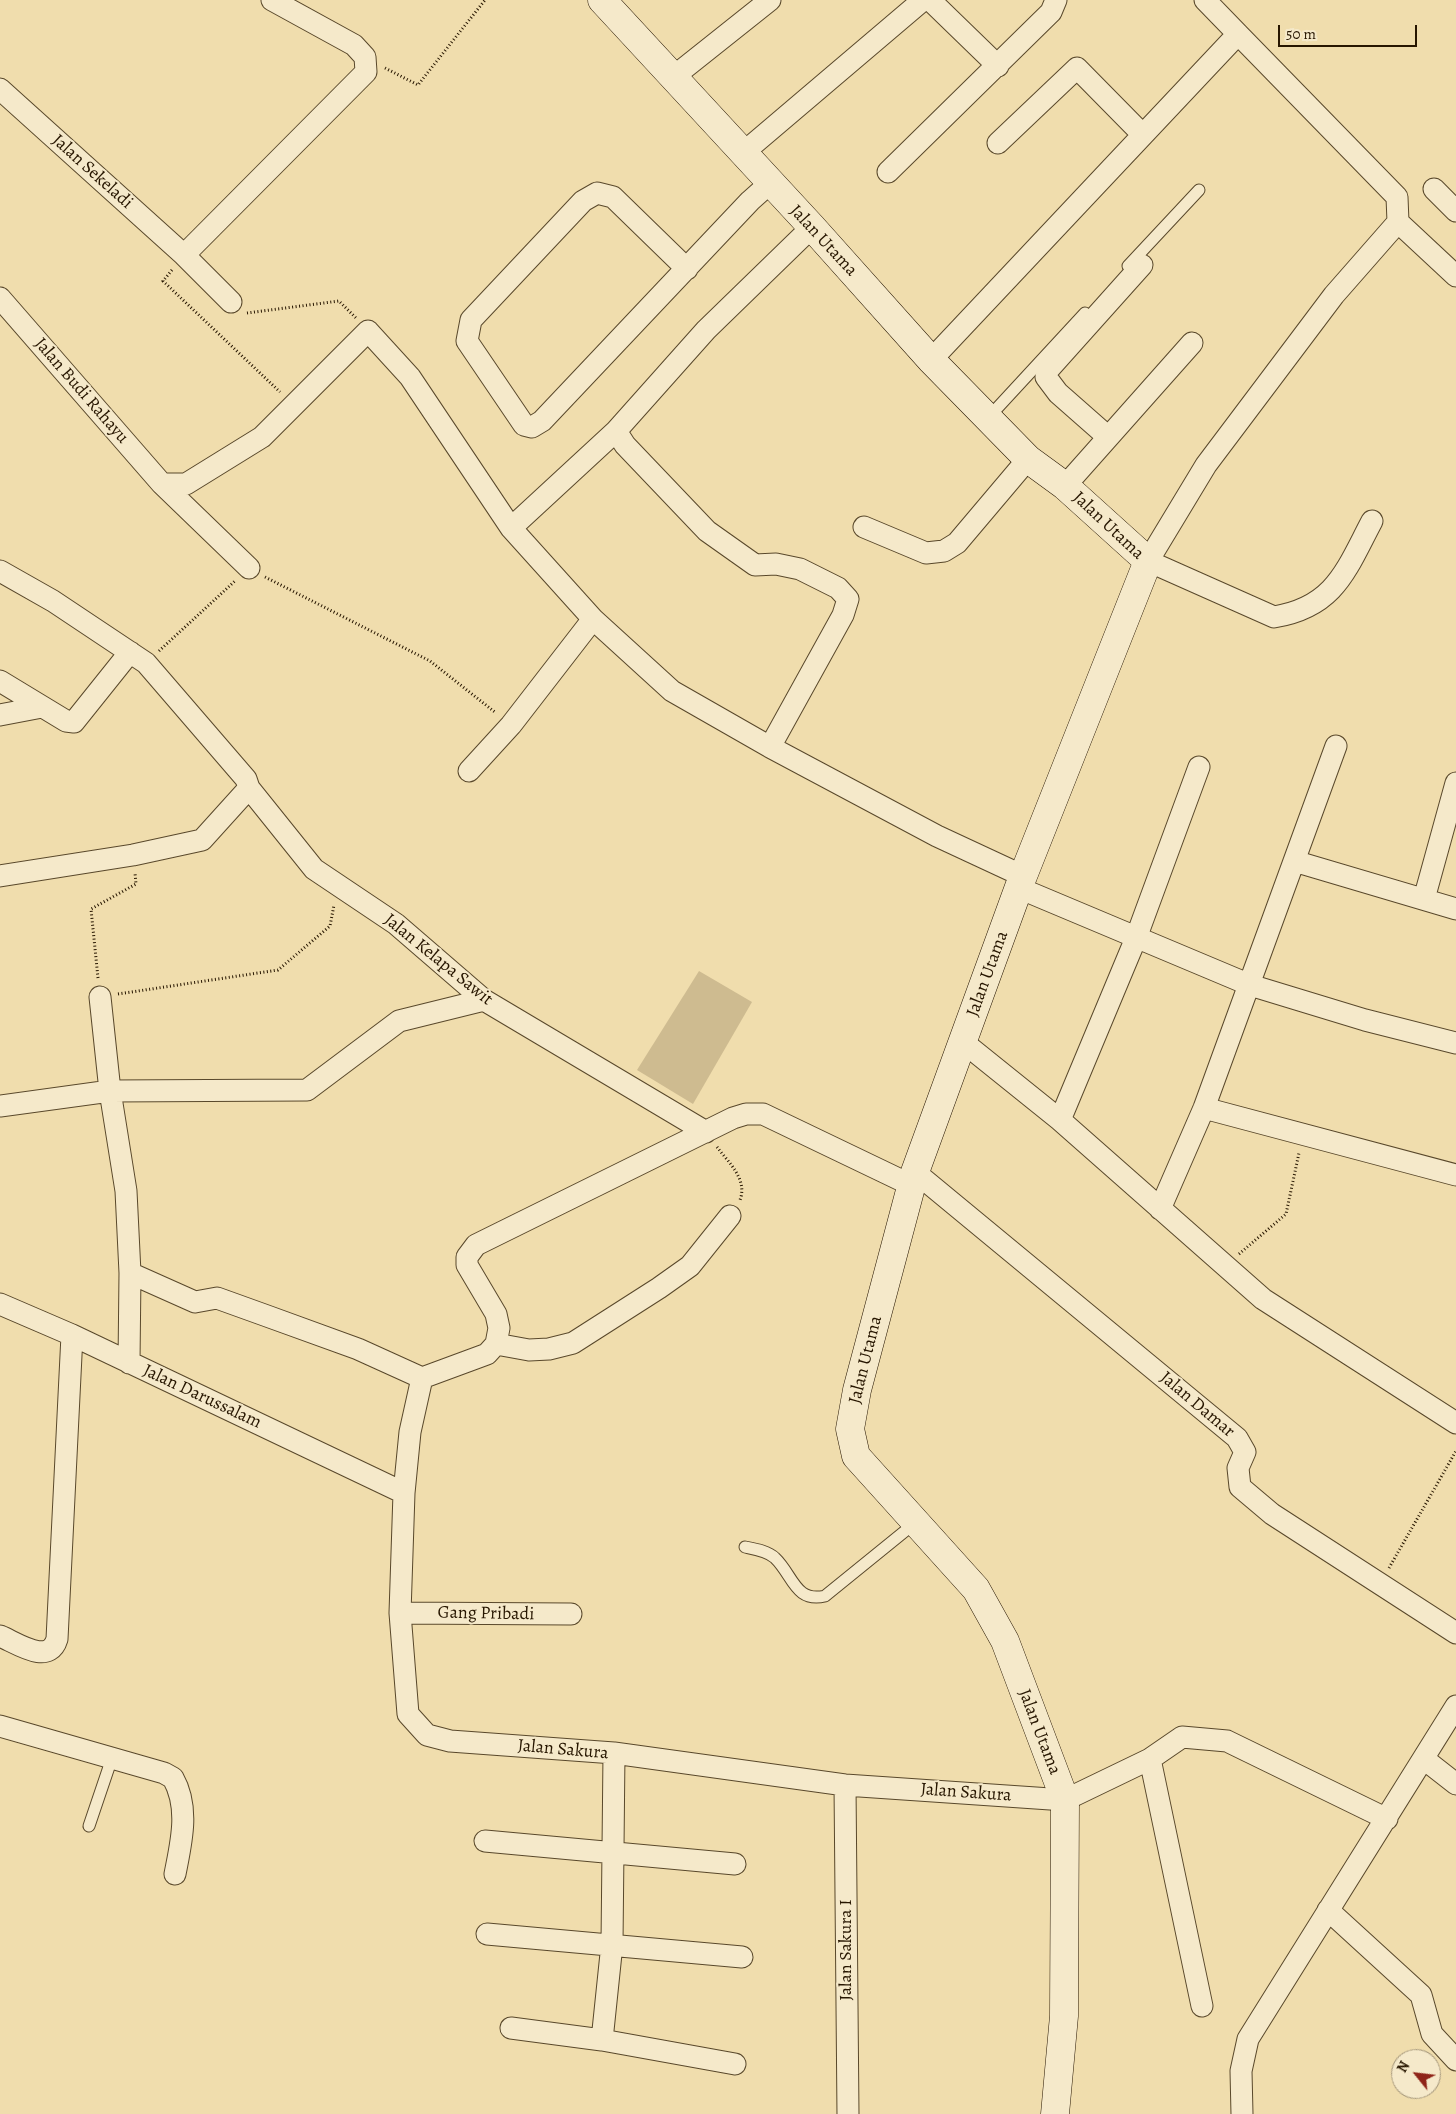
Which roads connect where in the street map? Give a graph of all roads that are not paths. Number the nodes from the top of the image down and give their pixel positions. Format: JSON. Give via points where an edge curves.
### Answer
{"nodes":[{"id":1,"x":272,"y":0,"type":"edge"},
{"id":2,"x":602,"y":0,"type":"edge"},
{"id":3,"x":770,"y":0,"type":"edge"},
{"id":4,"x":924,"y":0,"type":"edge"},
{"id":5,"x":930,"y":0,"type":"edge"},
{"id":6,"x":1056,"y":0,"type":"edge"},
{"id":7,"x":1215,"y":3,"type":"edge"},
{"id":8,"x":1238,"y":34,"type":"junction"},
{"id":9,"x":998,"y":66,"type":"junction"},
{"id":10,"x":672,"y":78,"type":"junction"},
{"id":11,"x":0,"y":89,"type":"edge"},
{"id":12,"x":1143,"y":135,"type":"junction"},
{"id":13,"x":998,"y":143,"type":"dead end"},
{"id":14,"x":743,"y":153,"type":"junction"},
{"id":15,"x":888,"y":172,"type":"dead end"},
{"id":16,"x":769,"y":184,"type":"junction"},
{"id":17,"x":1434,"y":189,"type":"dead end"},
{"id":18,"x":1199,"y":190,"type":"dead end"},
{"id":19,"x":1456,"y":212,"type":"edge"},
{"id":20,"x":1398,"y":222,"type":"junction"},
{"id":21,"x":812,"y":227,"type":"junction"},
{"id":22,"x":184,"y":255,"type":"junction"},
{"id":23,"x":1142,"y":265,"type":"dead end"},
{"id":24,"x":687,"y":269,"type":"junction"},
{"id":25,"x":1456,"y":276,"type":"edge"},
{"id":26,"x":0,"y":298,"type":"edge"},
{"id":27,"x":231,"y":302,"type":"road end"},
{"id":28,"x":1192,"y":343,"type":"dead end"},
{"id":29,"x":931,"y":360,"type":"junction"},
{"id":30,"x":988,"y":418,"type":"junction"},
{"id":31,"x":616,"y":432,"type":"junction"},
{"id":32,"x":1108,"y":437,"type":"junction"},
{"id":33,"x":1028,"y":459,"type":"junction"},
{"id":34,"x":162,"y":484,"type":"junction"},
{"id":35,"x":1065,"y":486,"type":"junction"},
{"id":36,"x":1372,"y":521,"type":"dead end"},
{"id":37,"x":864,"y":527,"type":"dead end"},
{"id":38,"x":511,"y":528,"type":"junction"},
{"id":39,"x":1148,"y":561,"type":"junction"},
{"id":40,"x":249,"y":568,"type":"road end"},
{"id":41,"x":0,"y":571,"type":"edge"},
{"id":42,"x":593,"y":619,"type":"junction"},
{"id":43,"x":138,"y":658,"type":"junction"},
{"id":44,"x":0,"y":681,"type":"edge"},
{"id":45,"x":42,"y":707,"type":"junction"},
{"id":46,"x":0,"y":715,"type":"edge"},
{"id":47,"x":1336,"y":746,"type":"dead end"},
{"id":48,"x":770,"y":747,"type":"junction"},
{"id":49,"x":1200,"y":767,"type":"dead end"},
{"id":50,"x":469,"y":771,"type":"dead end"},
{"id":51,"x":1456,"y":783,"type":"edge"},
{"id":52,"x":249,"y":788,"type":"junction"},
{"id":53,"x":1294,"y":861,"type":"junction"},
{"id":54,"x":0,"y":876,"type":"edge"},
{"id":55,"x":1021,"y":882,"type":"junction"},
{"id":56,"x":1424,"y":899,"type":"junction"},
{"id":57,"x":1456,"y":909,"type":"edge"},
{"id":58,"x":1136,"y":938,"type":"junction"},
{"id":59,"x":1250,"y":985,"type":"junction"},
{"id":60,"x":100,"y":997,"type":"road end"},
{"id":61,"x":484,"y":1000,"type":"junction"},
{"id":62,"x":963,"y":1042,"type":"junction"},
{"id":63,"x":1456,"y":1043,"type":"edge"},
{"id":64,"x":110,"y":1091,"type":"junction"},
{"id":65,"x":0,"y":1106,"type":"edge"},
{"id":66,"x":1204,"y":1108,"type":"junction"},
{"id":67,"x":1060,"y":1120,"type":"junction"},
{"id":68,"x":706,"y":1132,"type":"junction"},
{"id":69,"x":1456,"y":1174,"type":"edge"},
{"id":70,"x":913,"y":1178,"type":"junction"},
{"id":71,"x":1160,"y":1209,"type":"junction"},
{"id":72,"x":730,"y":1216,"type":"road end"},
{"id":73,"x":130,"y":1273,"type":"junction"},
{"id":74,"x":0,"y":1304,"type":"edge"},
{"id":75,"x":72,"y":1334,"type":"junction"},
{"id":76,"x":496,"y":1344,"type":"junction"},
{"id":77,"x":129,"y":1363,"type":"junction"},
{"id":78,"x":422,"y":1378,"type":"junction"},
{"id":79,"x":1456,"y":1422,"type":"edge"},
{"id":80,"x":404,"y":1493,"type":"junction"},
{"id":81,"x":916,"y":1523,"type":"junction"},
{"id":82,"x":745,"y":1547,"type":"dead end"},
{"id":83,"x":400,"y":1613,"type":"junction"},
{"id":84,"x":571,"y":1614,"type":"dead end"},
{"id":85,"x":1456,"y":1633,"type":"edge"},
{"id":86,"x":0,"y":1636,"type":"edge"},
{"id":87,"x":1456,"y":1706,"type":"edge"},
{"id":88,"x":0,"y":1726,"type":"edge"},
{"id":89,"x":614,"y":1753,"type":"junction"},
{"id":90,"x":112,"y":1758,"type":"junction"},
{"id":91,"x":1150,"y":1759,"type":"junction"},
{"id":92,"x":1424,"y":1759,"type":"junction"},
{"id":93,"x":1456,"y":1784,"type":"edge"},
{"id":94,"x":845,"y":1785,"type":"junction"},
{"id":95,"x":1065,"y":1800,"type":"junction"},
{"id":96,"x":1387,"y":1819,"type":"junction"},
{"id":97,"x":89,"y":1826,"type":"dead end"},
{"id":98,"x":484,"y":1841,"type":"dead end"},
{"id":99,"x":612,"y":1854,"type":"junction"},
{"id":100,"x":736,"y":1864,"type":"dead end"},
{"id":101,"x":175,"y":1874,"type":"dead end"},
{"id":102,"x":1328,"y":1910,"type":"junction"},
{"id":103,"x":487,"y":1934,"type":"dead end"},
{"id":104,"x":612,"y":1944,"type":"junction"},
{"id":105,"x":742,"y":1957,"type":"dead end"},
{"id":106,"x":1202,"y":2006,"type":"dead end"},
{"id":107,"x":511,"y":2028,"type":"dead end"},
{"id":108,"x":602,"y":2040,"type":"junction"},
{"id":109,"x":1456,"y":2060,"type":"edge"},
{"id":110,"x":735,"y":2064,"type":"dead end"},
{"id":111,"x":848,"y":2114,"type":"edge"},
{"id":112,"x":1055,"y":2114,"type":"edge"},
{"id":113,"x":1242,"y":2114,"type":"edge"}],
"edges":[{"from":1,"to":22,"type":"street","via":[[354,45],[365,57],[366,72]]},
{"from":2,"to":10,"type":"street","name":"Jalan Utama"},
{"from":3,"to":10,"type":"street"},
{"from":4,"to":14,"type":"street"},
{"from":5,"to":9,"type":"street"},
{"from":6,"to":9,"type":"street","via":[[1051,12]]},
{"from":7,"to":8,"type":"street"},
{"from":8,"to":12,"type":"street"},
{"from":8,"to":20,"type":"street","via":[[1397,197]]},
{"from":9,"to":15,"type":"street"},
{"from":10,"to":14,"type":"street","name":"Jalan Utama"},
{"from":11,"to":22,"type":"street","name":"Jalan Sekeladi"},
{"from":12,"to":13,"type":"street","via":[[1077,68]]},
{"from":12,"to":29,"type":"street"},
{"from":14,"to":16,"type":"street","name":"Jalan Utama"},
{"from":16,"to":21,"type":"street","name":"Jalan Utama"},
{"from":16,"to":24,"type":"street"},
{"from":17,"to":19,"type":"street"},
{"from":18,"to":30,"type":"lane"},
{"from":20,"to":25,"type":"street"},
{"from":20,"to":39,"type":"street","via":[[1334,294],[1206,465]]},
{"from":21,"to":29,"type":"street","name":"Jalan Utama"},
{"from":21,"to":31,"type":"street","via":[[706,330]]},
{"from":22,"to":27,"type":"street","name":"Jalan Sekeladi"},
{"from":23,"to":32,"type":"street","via":[[1048,370],[1046,377]]},
{"from":24,"to":24,"type":"street","via":[[542,421],[532,427],[524,425],[467,341],[471,320],[583,201],[596,192],[613,197]]},
{"from":26,"to":34,"type":"street","name":"Jalan Budi Rahayu"},
{"from":28,"to":32,"type":"street"},
{"from":29,"to":30,"type":"street","name":"Jalan Utama"},
{"from":30,"to":33,"type":"street","name":"Jalan Utama"},
{"from":31,"to":38,"type":"street"},
{"from":31,"to":48,"type":"street","via":[[707,530],[755,565],[776,564],[800,569],[838,588],[848,599],[843,615]]},
{"from":32,"to":35,"type":"street"},
{"from":33,"to":35,"type":"street","name":"Jalan Utama"},
{"from":33,"to":37,"type":"street","via":[[957,543],[944,551],[926,553]]},
{"from":34,"to":38,"type":"street","via":[[186,484],[262,438],[368,331],[410,377]]},
{"from":34,"to":40,"type":"street","name":"Jalan Budi Rahayu"},
{"from":35,"to":39,"type":"street","name":"Jalan Utama"},
{"from":36,"to":39,"type":"street","via":[[1341,581],[1320,600],[1296,613],[1274,617]]},
{"from":38,"to":42,"type":"street"},
{"from":39,"to":55,"type":"street","name":"Jalan Utama"},
{"from":41,"to":43,"type":"street","name":"Jalan Kelapa Sawit","via":[[53,601]]},
{"from":42,"to":48,"type":"street","via":[[672,691]]},
{"from":42,"to":50,"type":"street","via":[[511,725]]},
{"from":43,"to":45,"type":"street","via":[[74,722]]},
{"from":43,"to":52,"type":"street","name":"Jalan Kelapa Sawit","via":[[246,779]]},
{"from":44,"to":45,"type":"street"},
{"from":45,"to":46,"type":"street"},
{"from":47,"to":53,"type":"street"},
{"from":48,"to":55,"type":"street"},
{"from":49,"to":58,"type":"street"},
{"from":51,"to":56,"type":"street"},
{"from":52,"to":54,"type":"street","via":[[202,840],[133,855]]},
{"from":52,"to":61,"type":"street","name":"Jalan Kelapa Sawit","via":[[314,869],[396,924]]},
{"from":53,"to":56,"type":"street"},
{"from":53,"to":59,"type":"street"},
{"from":55,"to":58,"type":"street"},
{"from":55,"to":62,"type":"street","name":"Jalan Utama"},
{"from":56,"to":57,"type":"street"},
{"from":58,"to":59,"type":"street"},
{"from":58,"to":67,"type":"street"},
{"from":59,"to":63,"type":"street","via":[[1365,1020]]},
{"from":59,"to":66,"type":"street"},
{"from":60,"to":64,"type":"street"},
{"from":61,"to":64,"type":"street","via":[[399,1021],[307,1090]]},
{"from":61,"to":68,"type":"street","name":"Jalan Kelapa Sawit"},
{"from":62,"to":67,"type":"street"},
{"from":62,"to":70,"type":"street","name":"Jalan Utama"},
{"from":64,"to":65,"type":"street"},
{"from":64,"to":73,"type":"street","via":[[126,1191]]},
{"from":66,"to":69,"type":"street"},
{"from":66,"to":71,"type":"street"},
{"from":67,"to":71,"type":"street"},
{"from":68,"to":70,"type":"street","via":[[746,1114],[763,1114]]},
{"from":68,"to":76,"type":"street","via":[[476,1245],[467,1257],[467,1265],[496,1314]]},
{"from":70,"to":81,"type":"street","name":"Jalan Utama","via":[[857,1390],[850,1429],[856,1456]]},
{"from":70,"to":85,"type":"street","name":"Jalan Damar","via":[[1237,1438],[1246,1452],[1238,1468],[1240,1487],[1272,1514]]},
{"from":71,"to":79,"type":"street","via":[[1263,1299]]},
{"from":72,"to":76,"type":"street","via":[[690,1266],[573,1343],[529,1350]]},
{"from":73,"to":77,"type":"street"},
{"from":73,"to":78,"type":"street","via":[[195,1302],[217,1298],[358,1349]]},
{"from":74,"to":75,"type":"street","name":"Jalan Darussalam"},
{"from":75,"to":77,"type":"street","name":"Jalan Darussalam"},
{"from":75,"to":86,"type":"street","via":[[57,1639],[53,1648],[40,1653]]},
{"from":76,"to":78,"type":"street","via":[[487,1354]]},
{"from":77,"to":80,"type":"street","name":"Jalan Darussalam"},
{"from":78,"to":80,"type":"street","name":"Jalan Sakura","via":[[410,1432]]},
{"from":80,"to":83,"type":"street","name":"Jalan Sakura"},
{"from":81,"to":82,"type":"lane","via":[[825,1596],[813,1599],[800,1592],[775,1557]]},
{"from":81,"to":95,"type":"street","name":"Jalan Utama","via":[[976,1589],[1005,1641]]},
{"from":83,"to":84,"type":"street","name":"Gang Pribadi"},
{"from":83,"to":89,"type":"street","name":"Jalan Sakura","via":[[408,1714],[427,1735],[450,1741]]},
{"from":87,"to":92,"type":"street"},
{"from":88,"to":90,"type":"street"},
{"from":89,"to":94,"type":"street","name":"Jalan Sakura"},
{"from":89,"to":99,"type":"street"},
{"from":90,"to":97,"type":"lane"},
{"from":90,"to":101,"type":"street","via":[[173,1778],[182,1811],[183,1836]]},
{"from":91,"to":95,"type":"street"},
{"from":91,"to":96,"type":"street","via":[[1182,1737],[1227,1741]]},
{"from":91,"to":106,"type":"street"},
{"from":92,"to":93,"type":"street"},
{"from":92,"to":96,"type":"street"},
{"from":94,"to":95,"type":"street","name":"Jalan Sakura"},
{"from":94,"to":111,"type":"street","name":"Jalan Sakura I"},
{"from":95,"to":112,"type":"street","name":"Jalan Utama","via":[[1064,2016]]},
{"from":96,"to":102,"type":"street"},
{"from":98,"to":99,"type":"street"},
{"from":99,"to":100,"type":"street"},
{"from":99,"to":104,"type":"street"},
{"from":102,"to":109,"type":"street","via":[[1421,1995],[1432,2034]]},
{"from":102,"to":113,"type":"street","via":[[1248,2039],[1241,2071]]},
{"from":103,"to":104,"type":"street"},
{"from":104,"to":105,"type":"street"},
{"from":104,"to":108,"type":"street"},
{"from":107,"to":108,"type":"street"},
{"from":108,"to":110,"type":"street"}]}
